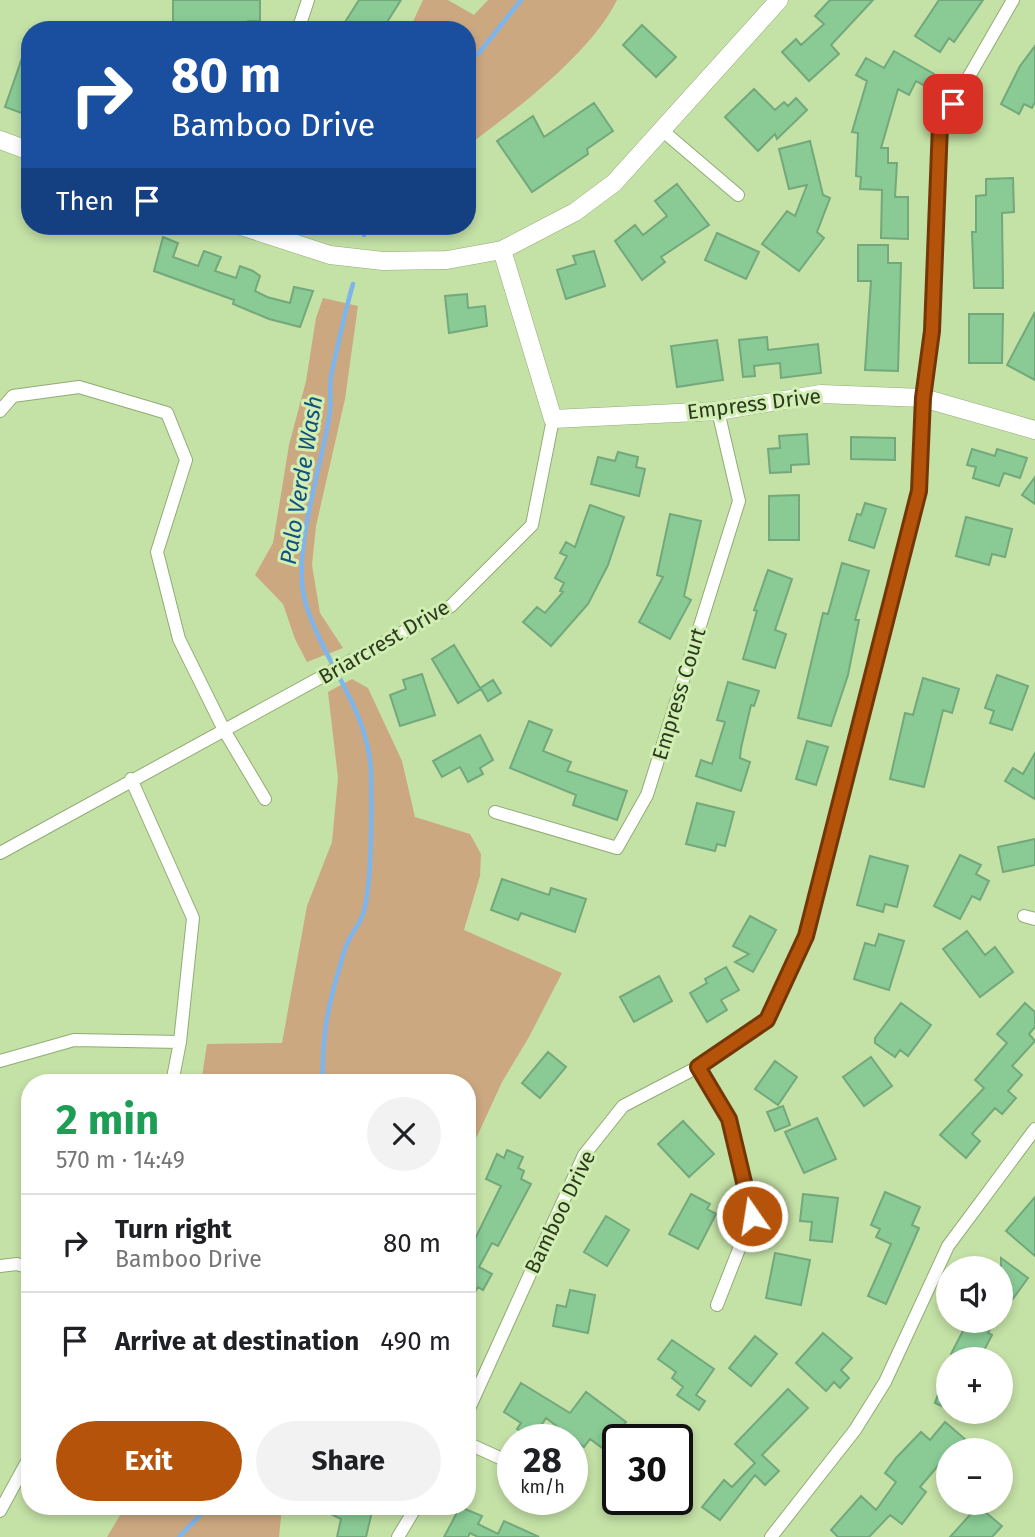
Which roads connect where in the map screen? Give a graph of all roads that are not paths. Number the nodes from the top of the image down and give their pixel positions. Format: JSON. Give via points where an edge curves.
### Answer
{"nodes":[{"id":1,"x":307,"y":0,"type":"edge"},
{"id":2,"x":779,"y":0,"type":"edge"},
{"id":3,"x":1013,"y":0,"type":"edge"},
{"id":4,"x":301,"y":21,"type":"edge"},
{"id":5,"x":663,"y":131,"type":"junction"},
{"id":6,"x":0,"y":140,"type":"edge"},
{"id":7,"x":21,"y":148,"type":"edge"},
{"id":8,"x":738,"y":195,"type":"dead end"},
{"id":9,"x":269,"y":235,"type":"edge"},
{"id":10,"x":502,"y":250,"type":"junction"},
{"id":11,"x":923,"y":398,"type":"junction"},
{"id":12,"x":0,"y":411,"type":"edge"},
{"id":13,"x":718,"y":411,"type":"junction"},
{"id":14,"x":553,"y":419,"type":"junction"},
{"id":15,"x":1035,"y":430,"type":"edge"},
{"id":16,"x":224,"y":730,"type":"junction"},
{"id":17,"x":131,"y":779,"type":"junction"},
{"id":18,"x":265,"y":799,"type":"dead end"},
{"id":19,"x":495,"y":812,"type":"dead end"},
{"id":20,"x":0,"y":853,"type":"edge"},
{"id":21,"x":180,"y":1042,"type":"junction"},
{"id":22,"x":0,"y":1061,"type":"edge"},
{"id":23,"x":698,"y":1067,"type":"junction"},
{"id":24,"x":175,"y":1074,"type":"edge"},
{"id":25,"x":1035,"y":1129,"type":"edge"},
{"id":26,"x":21,"y":1265,"type":"edge"},
{"id":27,"x":0,"y":1266,"type":"edge"},
{"id":28,"x":716,"y":1305,"type":"dead end"},
{"id":29,"x":476,"y":1393,"type":"edge"},
{"id":30,"x":476,"y":1447,"type":"edge"},
{"id":31,"x":497,"y":1457,"type":"edge"},
{"id":32,"x":21,"y":1472,"type":"edge"},
{"id":33,"x":0,"y":1511,"type":"edge"},
{"id":34,"x":411,"y":1515,"type":"edge"},
{"id":35,"x":398,"y":1537,"type":"edge"},
{"id":36,"x":771,"y":1537,"type":"edge"}],
"edges":[{"from":1,"to":4,"type":"street"},
{"from":2,"to":5,"type":"street"},
{"from":3,"to":11,"type":"street","name":"Bamboo Drive","via":[[940,125],[932,331]]},
{"from":5,"to":8,"type":"street"},
{"from":5,"to":10,"type":"street","via":[[594,199]]},
{"from":6,"to":7,"type":"street"},
{"from":9,"to":10,"type":"street","via":[[330,255],[383,261],[447,260]]},
{"from":10,"to":14,"type":"street","name":"Briarcrest Drive"},
{"from":11,"to":13,"type":"street","name":"Empress Drive","via":[[821,394]]},
{"from":11,"to":15,"type":"street","name":"Empress Drive"},
{"from":11,"to":23,"type":"street","name":"Bamboo Drive","via":[[919,491],[806,936],[767,1020]]},
{"from":12,"to":16,"type":"street","via":[[13,396],[79,387],[167,414],[186,460],[156,552],[179,639]]},
{"from":13,"to":14,"type":"street","name":"Empress Drive"},
{"from":13,"to":19,"type":"street","name":"Empress Court","via":[[739,501],[641,806],[617,848]]},
{"from":14,"to":16,"type":"street","name":"Briarcrest Drive","via":[[532,524],[451,606]]},
{"from":16,"to":17,"type":"street","name":"Briarcrest Drive"},
{"from":16,"to":18,"type":"street"},
{"from":17,"to":20,"type":"street","name":"Briarcrest Drive"},
{"from":17,"to":21,"type":"street","via":[[193,918]]},
{"from":21,"to":22,"type":"street","via":[[74,1040]]},
{"from":21,"to":24,"type":"street"},
{"from":23,"to":28,"type":"street","via":[[729,1119],[752,1216]]},
{"from":23,"to":29,"type":"street","name":"Bamboo Drive","via":[[623,1106],[584,1155]]},
{"from":25,"to":36,"type":"street","via":[[948,1246],[885,1382],[855,1430]]},
{"from":26,"to":27,"type":"street"},
{"from":30,"to":31,"type":"street"},
{"from":32,"to":33,"type":"street"},
{"from":34,"to":35,"type":"street"}]}
